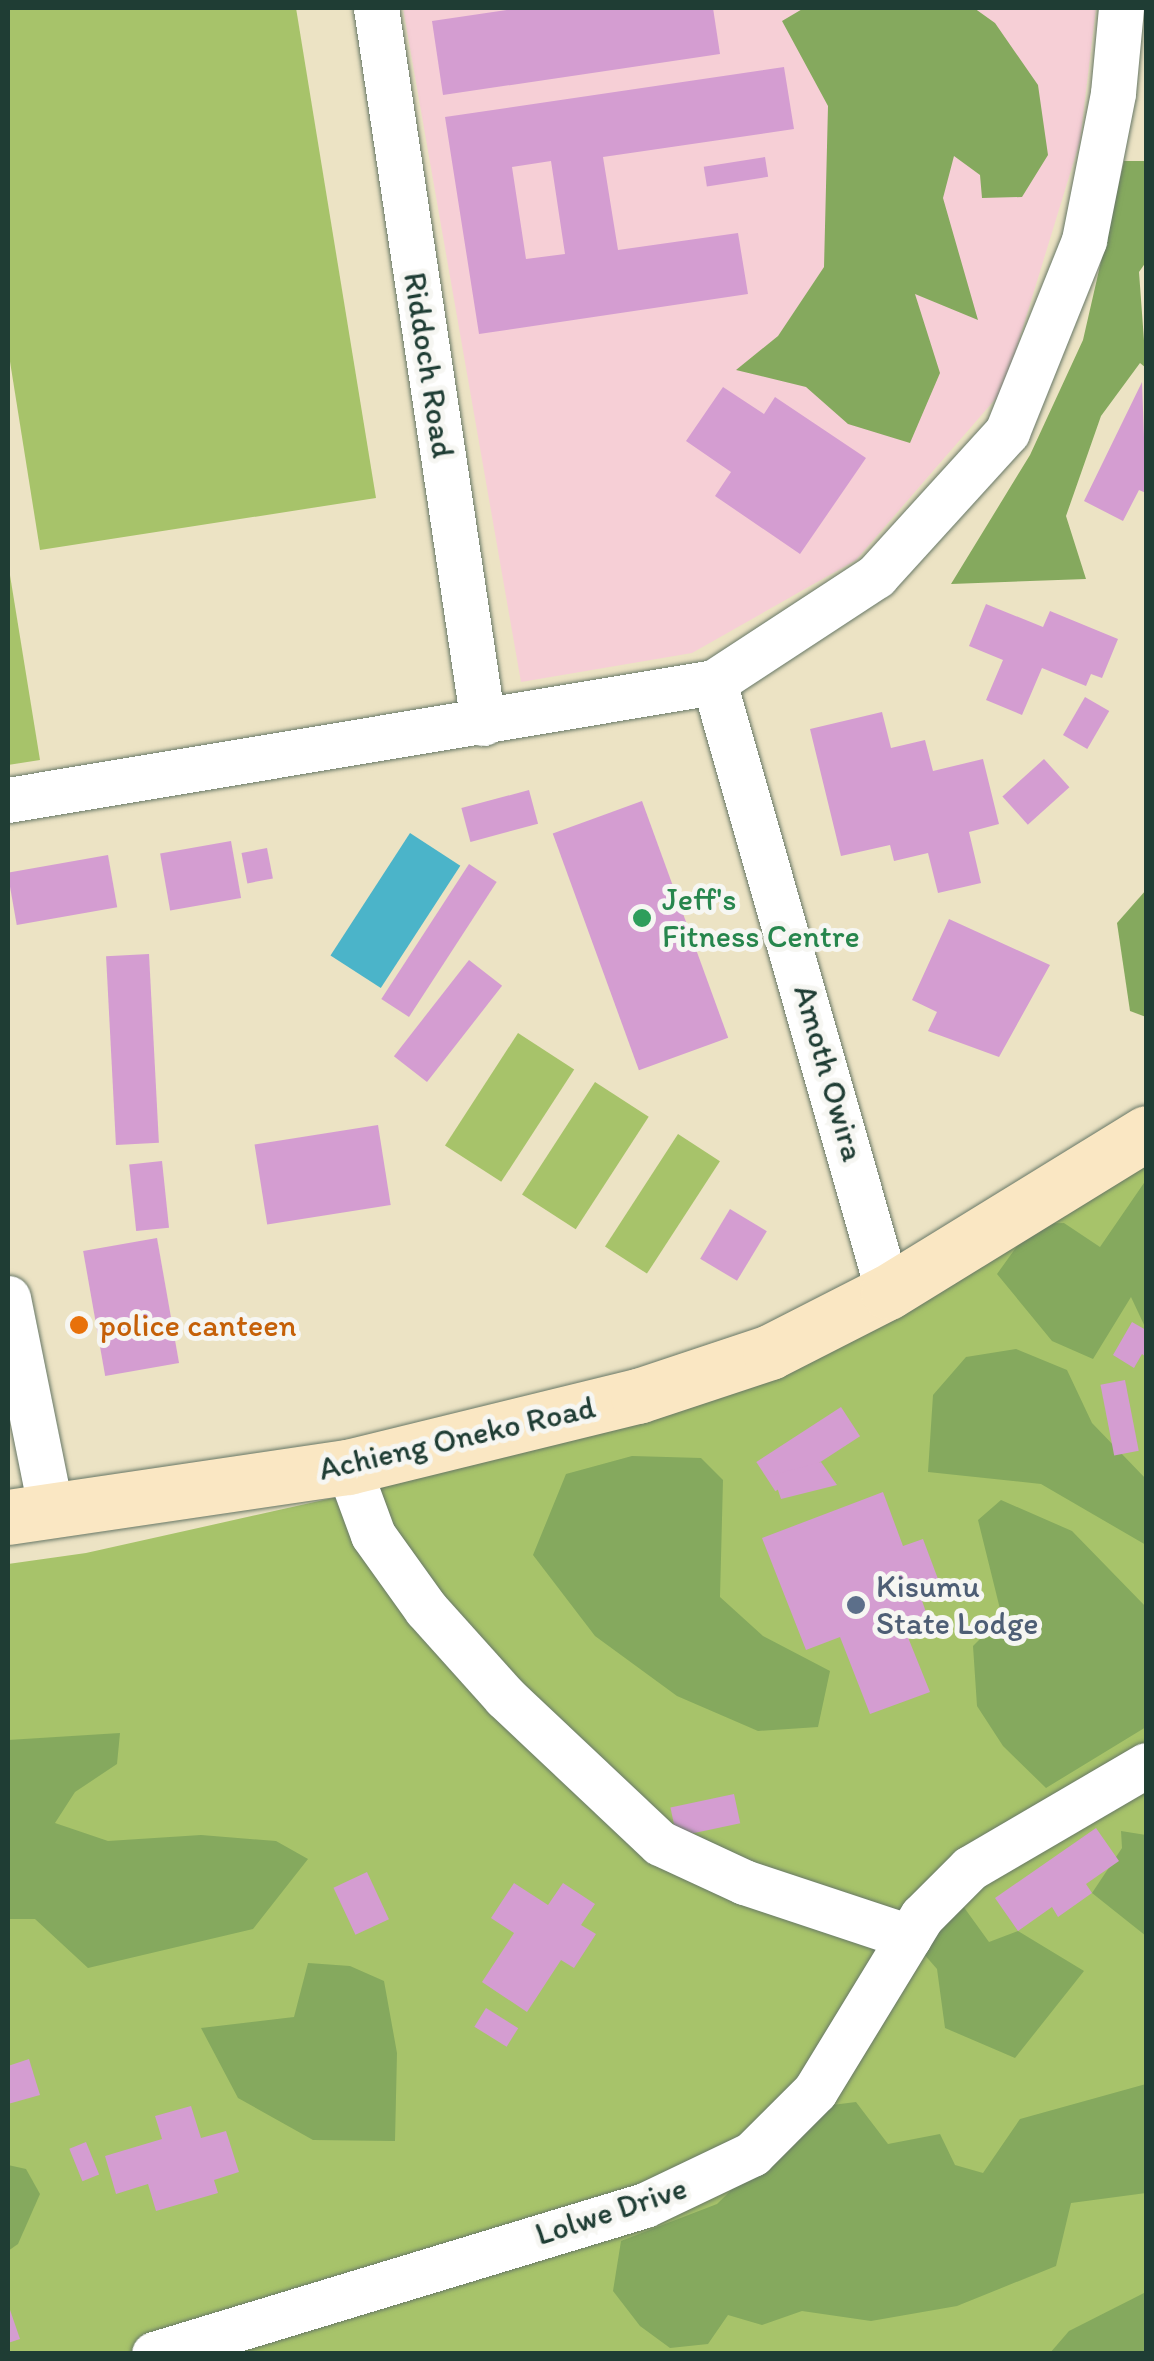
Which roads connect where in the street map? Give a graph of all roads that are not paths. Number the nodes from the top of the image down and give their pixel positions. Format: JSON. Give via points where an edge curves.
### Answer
{"nodes":[{"id":1,"x":376,"y":8,"type":"edge"},
{"id":2,"x":1121,"y":8,"type":"edge"},
{"id":3,"x":714,"y":682,"type":"junction"},
{"id":4,"x":483,"y":723,"type":"junction"},
{"id":5,"x":8,"y":800,"type":"edge"},
{"id":6,"x":1146,"y":1133,"type":"edge"},
{"id":7,"x":888,"y":1292,"type":"junction"},
{"id":8,"x":8,"y":1298,"type":"edge"},
{"id":9,"x":348,"y":1467,"type":"junction"},
{"id":10,"x":29,"y":1514,"type":"edge"},
{"id":11,"x":1146,"y":1765,"type":"edge"},
{"id":12,"x":910,"y":1937,"type":"junction"},
{"id":13,"x":154,"y":2354,"type":"edge"}],
"edges":[{"from":1,"to":4,"type":"street","name":"Riddoch Road"},
{"from":2,"to":3,"type":"street","via":[[1113,93],[1084,240],[1007,432],[876,576]]},
{"from":3,"to":4,"type":"street"},
{"from":3,"to":7,"type":"street","name":"Amoth Owira"},
{"from":4,"to":5,"type":"street"},
{"from":6,"to":7,"type":"main road","name":"Achieng Oneko Road"},
{"from":7,"to":9,"type":"main road","name":"Achieng Oneko Road","via":[[770,1352],[657,1390]]},
{"from":8,"to":10,"type":"street"},
{"from":9,"to":10,"type":"main road","name":"Achieng Oneko Road"},
{"from":9,"to":12,"type":"street","via":[[374,1536],[426,1610],[504,1697],[660,1843],[744,1882]]},
{"from":11,"to":12,"type":"street","name":"Lolwe Drive","via":[[970,1868]]},
{"from":12,"to":13,"type":"street","name":"Lolwe Drive","via":[[816,2091],[739,2161],[644,2206]]}]}
